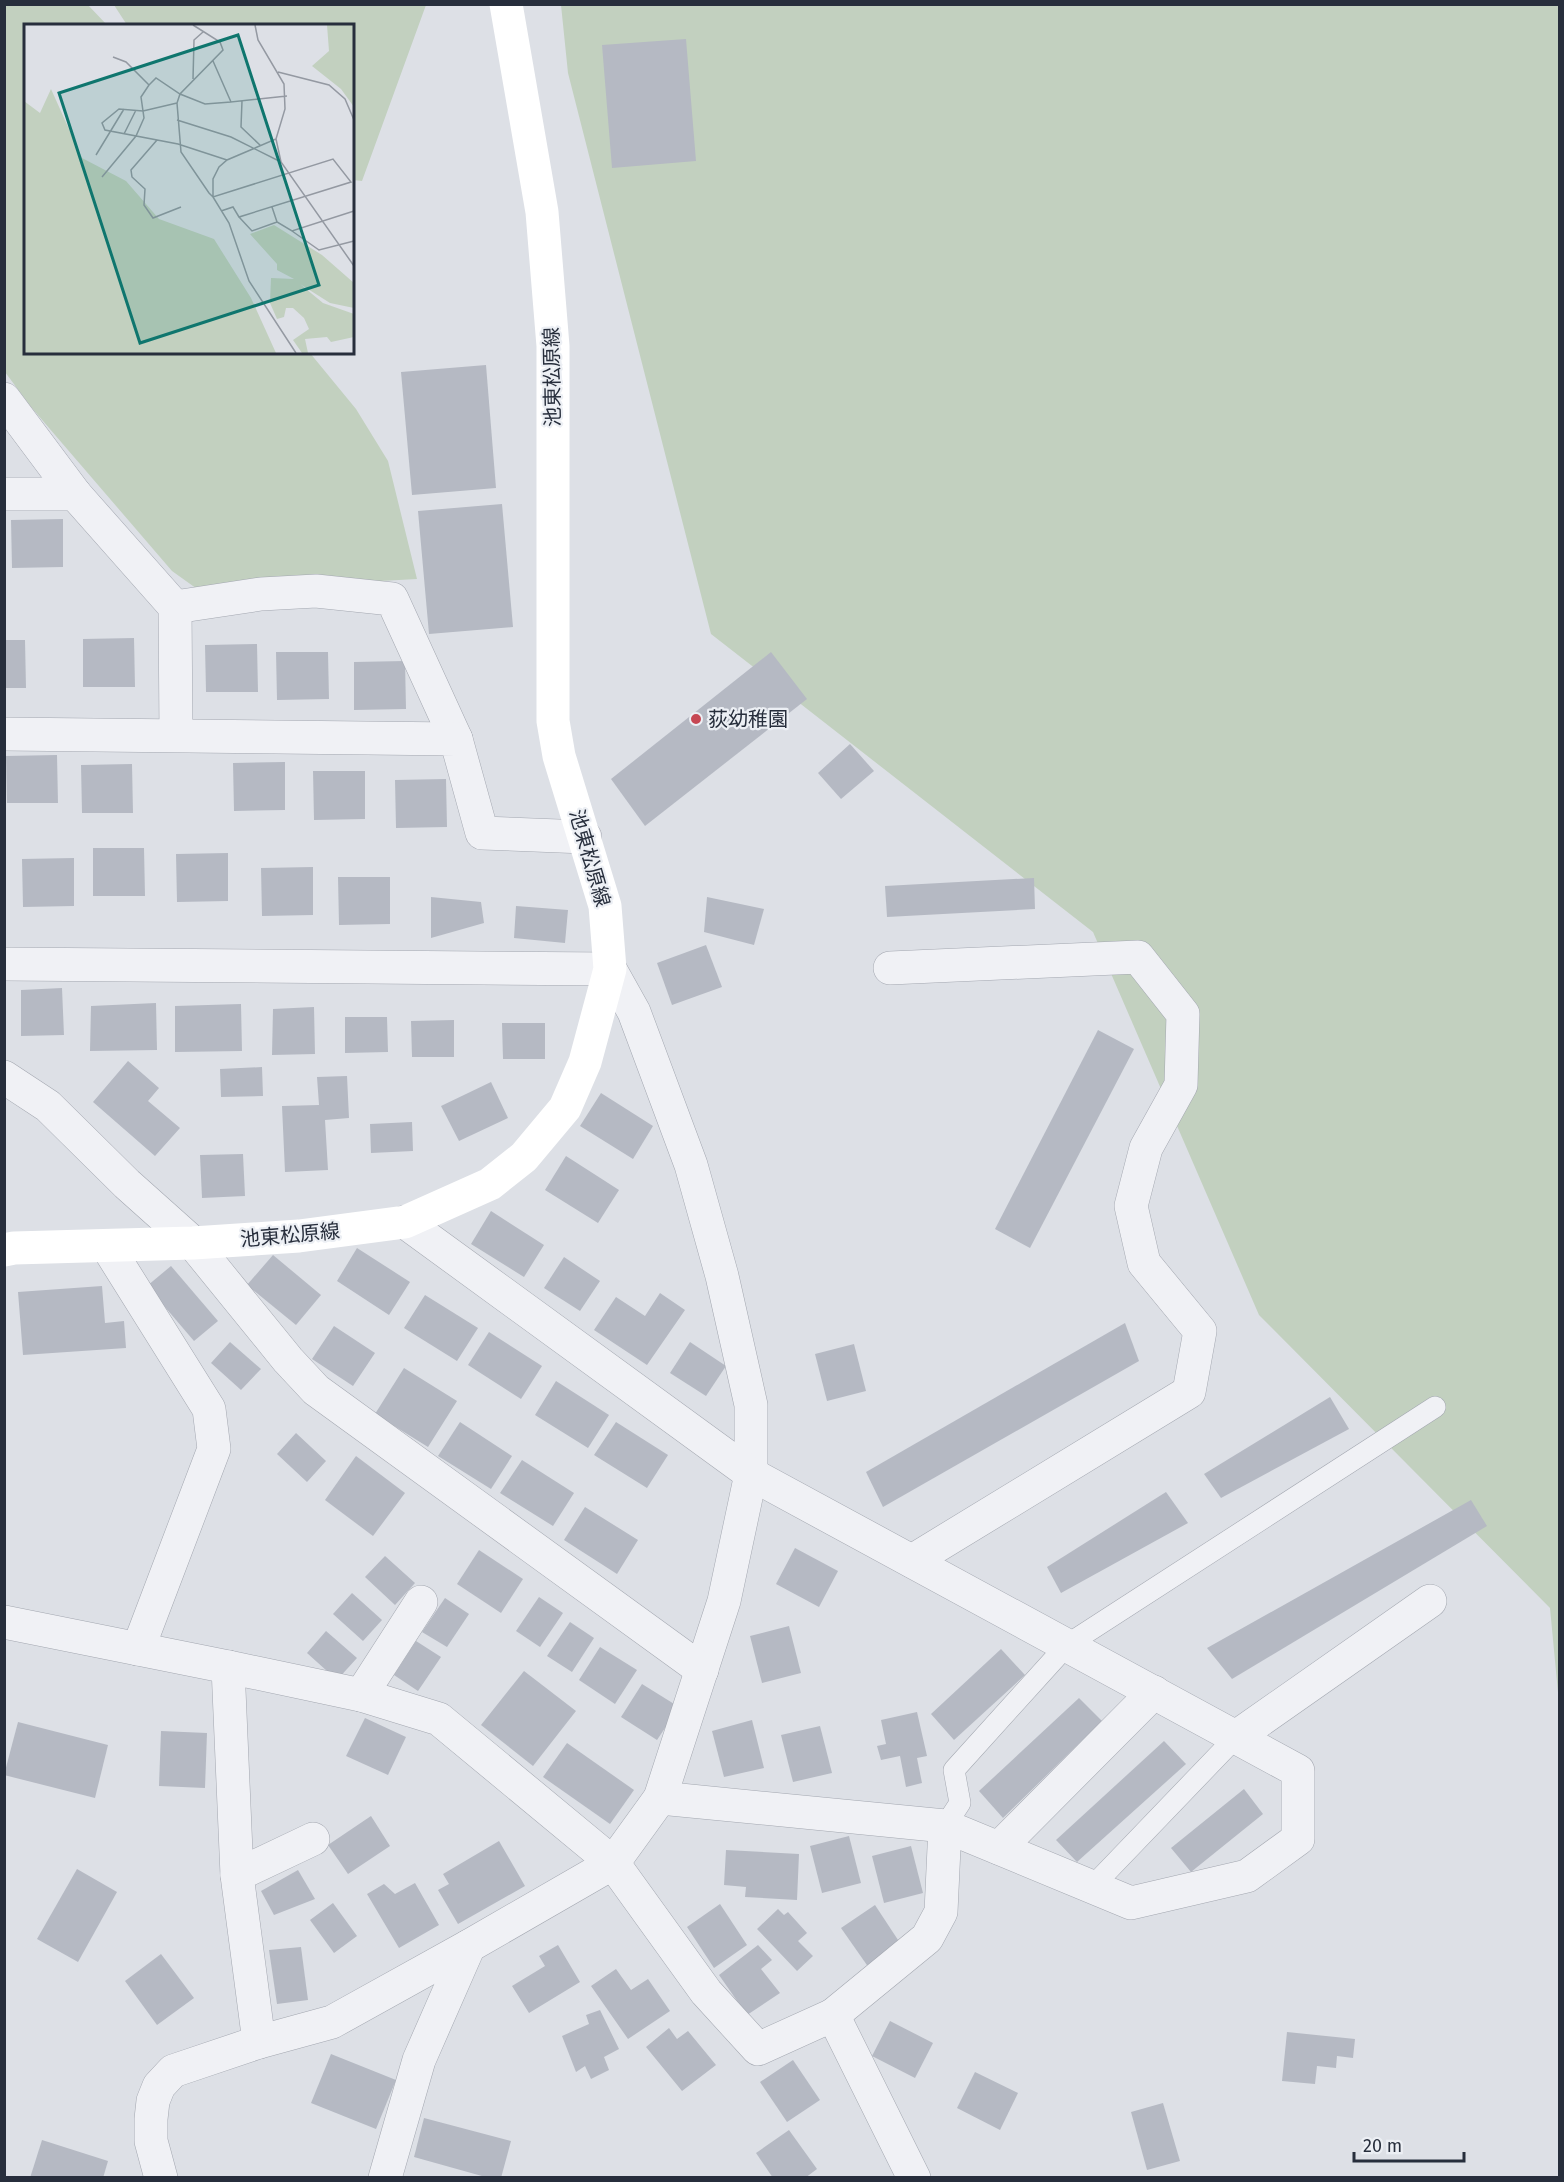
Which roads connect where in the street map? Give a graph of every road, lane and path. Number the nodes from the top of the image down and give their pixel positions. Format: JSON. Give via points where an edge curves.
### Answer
{"nodes":[{"id":1,"x":506,"y":4,"type":"edge"},
{"id":2,"x":4,"y":399,"type":"edge"},
{"id":3,"x":4,"y":494,"type":"edge"},
{"id":4,"x":75,"y":494,"type":"junction"},
{"id":5,"x":175,"y":607,"type":"junction"},
{"id":6,"x":4,"y":734,"type":"edge"},
{"id":7,"x":176,"y":735,"type":"junction"},
{"id":8,"x":456,"y":739,"type":"junction"},
{"id":9,"x":585,"y":837,"type":"junction"},
{"id":10,"x":4,"y":964,"type":"edge"},
{"id":11,"x":890,"y":968,"type":"dead end"},
{"id":12,"x":610,"y":969,"type":"junction"},
{"id":13,"x":4,"y":1077,"type":"edge"},
{"id":14,"x":405,"y":1222,"type":"junction"},
{"id":15,"x":193,"y":1243,"type":"junction"},
{"id":16,"x":107,"y":1246,"type":"junction"},
{"id":17,"x":4,"y":1250,"type":"edge"},
{"id":18,"x":1435,"y":1407,"type":"dead end"},
{"id":19,"x":752,"y":1474,"type":"junction"},
{"id":20,"x":912,"y":1561,"type":"junction"},
{"id":21,"x":1430,"y":1601,"type":"dead end"},
{"id":22,"x":421,"y":1602,"type":"dead end"},
{"id":23,"x":4,"y":1622,"type":"edge"},
{"id":24,"x":1067,"y":1645,"type":"junction"},
{"id":25,"x":138,"y":1649,"type":"junction"},
{"id":26,"x":228,"y":1667,"type":"junction"},
{"id":27,"x":702,"y":1670,"type":"junction"},
{"id":28,"x":1154,"y":1692,"type":"junction"},
{"id":29,"x":361,"y":1695,"type":"junction"},
{"id":30,"x":1236,"y":1737,"type":"junction"},
{"id":31,"x":660,"y":1798,"type":"junction"},
{"id":32,"x":945,"y":1826,"type":"junction"},
{"id":33,"x":313,"y":1839,"type":"dead end"},
{"id":34,"x":999,"y":1848,"type":"junction"},
{"id":35,"x":613,"y":1863,"type":"junction"},
{"id":36,"x":237,"y":1875,"type":"junction"},
{"id":37,"x":1092,"y":1887,"type":"junction"},
{"id":38,"x":469,"y":1946,"type":"junction"},
{"id":39,"x":833,"y":2015,"type":"junction"},
{"id":40,"x":260,"y":2042,"type":"junction"},
{"id":41,"x":161,"y":2178,"type":"edge"},
{"id":42,"x":385,"y":2178,"type":"edge"},
{"id":43,"x":914,"y":2178,"type":"edge"}],
"edges":[{"from":1,"to":9,"type":"main road","name":"池東松原線","via":[[542,212],[554,346],[553,721]]},
{"from":2,"to":4,"type":"street"},
{"from":3,"to":4,"type":"street"},
{"from":4,"to":5,"type":"street"},
{"from":5,"to":7,"type":"street"},
{"from":5,"to":8,"type":"street","via":[[261,594],[316,591],[392,599]]},
{"from":6,"to":7,"type":"street"},
{"from":7,"to":8,"type":"street"},
{"from":8,"to":9,"type":"street","via":[[482,833]]},
{"from":9,"to":12,"type":"main road","name":"池東松原線","via":[[605,906]]},
{"from":10,"to":12,"type":"street"},
{"from":11,"to":20,"type":"street","via":[[1138,957],[1183,1014],[1182,1061],[1181,1085],[1146,1148],[1131,1206],[1144,1263],[1200,1331],[1188,1392]]},
{"from":12,"to":14,"type":"main road","name":"池東松原線","via":[[585,1062],[565,1108],[524,1157],[490,1184]]},
{"from":12,"to":19,"type":"street","via":[[634,1012],[691,1165],[722,1276],[751,1404]]},
{"from":13,"to":15,"type":"street","via":[[48,1106]]},
{"from":14,"to":15,"type":"main road","name":"池東松原線","via":[[299,1236]]},
{"from":14,"to":19,"type":"street"},
{"from":15,"to":16,"type":"main road","name":"池東松原線"},
{"from":15,"to":27,"type":"street","via":[[316,1390]]},
{"from":16,"to":17,"type":"main road","name":"池東松原線"},
{"from":16,"to":25,"type":"street","via":[[209,1408],[214,1449]]},
{"from":18,"to":24,"type":"lane"},
{"from":19,"to":20,"type":"street"},
{"from":19,"to":27,"type":"street","via":[[724,1601]]},
{"from":20,"to":24,"type":"street"},
{"from":21,"to":30,"type":"street"},
{"from":22,"to":29,"type":"street"},
{"from":23,"to":25,"type":"street"},
{"from":24,"to":28,"type":"street"},
{"from":24,"to":32,"type":"lane","via":[[954,1770],[960,1803]]},
{"from":25,"to":26,"type":"street"},
{"from":26,"to":29,"type":"street"},
{"from":26,"to":36,"type":"street"},
{"from":27,"to":31,"type":"street"},
{"from":28,"to":30,"type":"street"},
{"from":28,"to":34,"type":"street"},
{"from":29,"to":35,"type":"street","via":[[439,1719]]},
{"from":30,"to":37,"type":"lane"},
{"from":30,"to":37,"type":"street","via":[[1298,1771],[1298,1839],[1247,1876],[1235,1879],[1131,1903]]},
{"from":31,"to":32,"type":"street"},
{"from":31,"to":35,"type":"street"},
{"from":32,"to":34,"type":"street"},
{"from":32,"to":39,"type":"street","via":[[940,1912],[927,1938]]},
{"from":33,"to":36,"type":"street"},
{"from":34,"to":37,"type":"street"},
{"from":35,"to":38,"type":"street"},
{"from":35,"to":39,"type":"street","via":[[706,1992],[758,2049]]},
{"from":36,"to":40,"type":"street"},
{"from":38,"to":40,"type":"street","via":[[332,2022]]},
{"from":38,"to":42,"type":"street","via":[[419,2060]]},
{"from":39,"to":43,"type":"street"},
{"from":40,"to":41,"type":"street","via":[[173,2071],[159,2086],[153,2101],[151,2141]]}]}
